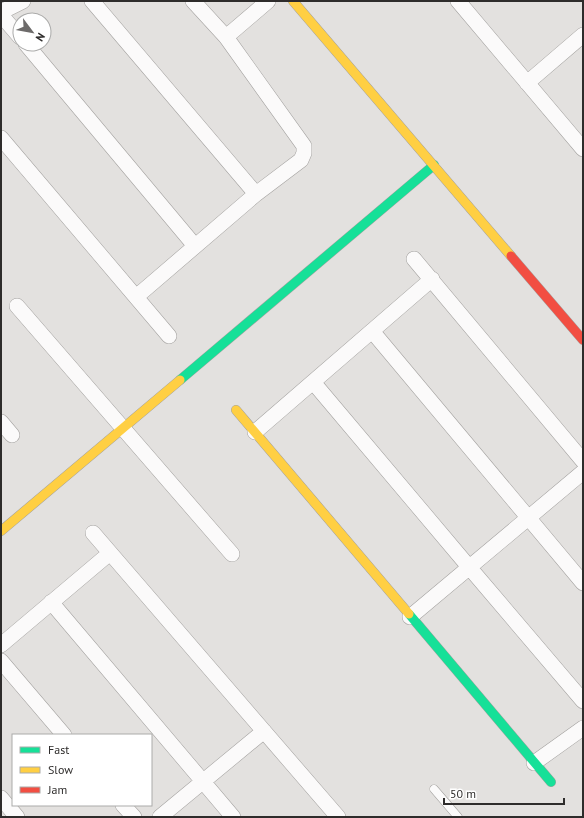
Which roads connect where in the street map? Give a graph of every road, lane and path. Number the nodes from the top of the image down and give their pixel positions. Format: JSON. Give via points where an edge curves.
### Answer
{"nodes":[{"id":1,"x":23,"y":1,"type":"edge"},
{"id":2,"x":92,"y":1,"type":"edge"},
{"id":3,"x":192,"y":1,"type":"edge"},
{"id":4,"x":268,"y":1,"type":"edge"},
{"id":5,"x":294,"y":1,"type":"edge"},
{"id":6,"x":458,"y":1,"type":"edge"},
{"id":7,"x":1,"y":13,"type":"edge"},
{"id":8,"x":12,"y":27,"type":"edge"},
{"id":9,"x":583,"y":35,"type":"edge"},
{"id":10,"x":226,"y":37,"type":"junction"},
{"id":11,"x":33,"y":52,"type":"edge"},
{"id":12,"x":527,"y":83,"type":"junction"},
{"id":13,"x":1,"y":138,"type":"edge"},
{"id":14,"x":583,"y":149,"type":"edge"},
{"id":15,"x":434,"y":165,"type":"junction"},
{"id":16,"x":256,"y":194,"type":"junction"},
{"id":17,"x":195,"y":246,"type":"junction"},
{"id":18,"x":414,"y":259,"type":"dead end"},
{"id":19,"x":432,"y":279,"type":"junction"},
{"id":20,"x":136,"y":297,"type":"junction"},
{"id":21,"x":17,"y":306,"type":"dead end"},
{"id":22,"x":372,"y":331,"type":"junction"},
{"id":23,"x":169,"y":336,"type":"dead end"},
{"id":24,"x":583,"y":340,"type":"edge"},
{"id":25,"x":313,"y":382,"type":"junction"},
{"id":26,"x":236,"y":410,"type":"dead end"},
{"id":27,"x":1,"y":422,"type":"edge"},
{"id":28,"x":124,"y":428,"type":"junction"},
{"id":29,"x":255,"y":432,"type":"junction"},
{"id":30,"x":12,"y":435,"type":"dead end"},
{"id":31,"x":583,"y":461,"type":"edge"},
{"id":32,"x":583,"y":472,"type":"edge"},
{"id":33,"x":528,"y":518,"type":"junction"},
{"id":34,"x":1,"y":532,"type":"edge"},
{"id":35,"x":93,"y":533,"type":"dead end"},
{"id":36,"x":110,"y":552,"type":"junction"},
{"id":37,"x":232,"y":554,"type":"dead end"},
{"id":38,"x":469,"y":567,"type":"junction"},
{"id":39,"x":583,"y":582,"type":"edge"},
{"id":40,"x":51,"y":602,"type":"junction"},
{"id":41,"x":410,"y":617,"type":"junction"},
{"id":42,"x":1,"y":645,"type":"edge"},
{"id":43,"x":1,"y":661,"type":"edge"},
{"id":44,"x":583,"y":701,"type":"edge"},
{"id":45,"x":583,"y":728,"type":"edge"},
{"id":46,"x":264,"y":731,"type":"junction"},
{"id":47,"x":63,"y":734,"type":"edge"},
{"id":48,"x":534,"y":763,"type":"junction"},
{"id":49,"x":203,"y":781,"type":"junction"},
{"id":50,"x":551,"y":782,"type":"dead end"},
{"id":51,"x":434,"y":789,"type":"dead end"},
{"id":52,"x":1,"y":798,"type":"edge"},
{"id":53,"x":125,"y":806,"type":"edge"},
{"id":54,"x":17,"y":817,"type":"edge"},
{"id":55,"x":134,"y":817,"type":"edge"},
{"id":56,"x":160,"y":817,"type":"edge"},
{"id":57,"x":233,"y":817,"type":"edge"},
{"id":58,"x":338,"y":817,"type":"edge"},
{"id":59,"x":458,"y":817,"type":"edge"}],
"edges":[{"from":1,"to":7,"type":"street"},
{"from":2,"to":16,"type":"street"},
{"from":3,"to":10,"type":"street"},
{"from":4,"to":10,"type":"street"},
{"from":5,"to":15,"type":"street"},
{"from":6,"to":12,"type":"street"},
{"from":7,"to":8,"type":"street"},
{"from":9,"to":12,"type":"street"},
{"from":10,"to":16,"type":"street","via":[[304,146],[301,160]]},
{"from":11,"to":17,"type":"street"},
{"from":12,"to":14,"type":"street"},
{"from":13,"to":20,"type":"street"},
{"from":15,"to":24,"type":"street"},
{"from":15,"to":28,"type":"street"},
{"from":16,"to":17,"type":"street"},
{"from":17,"to":20,"type":"street"},
{"from":18,"to":19,"type":"street"},
{"from":19,"to":22,"type":"street"},
{"from":19,"to":31,"type":"street"},
{"from":20,"to":23,"type":"street"},
{"from":21,"to":28,"type":"street"},
{"from":22,"to":25,"type":"street"},
{"from":22,"to":33,"type":"street"},
{"from":25,"to":29,"type":"street"},
{"from":25,"to":38,"type":"street"},
{"from":26,"to":29,"type":"street"},
{"from":27,"to":30,"type":"street"},
{"from":28,"to":34,"type":"street"},
{"from":28,"to":37,"type":"street"},
{"from":29,"to":41,"type":"street"},
{"from":32,"to":33,"type":"street"},
{"from":33,"to":38,"type":"street"},
{"from":33,"to":39,"type":"street"},
{"from":35,"to":36,"type":"street"},
{"from":36,"to":40,"type":"street"},
{"from":36,"to":46,"type":"street"},
{"from":38,"to":41,"type":"street"},
{"from":38,"to":44,"type":"street"},
{"from":40,"to":42,"type":"street"},
{"from":40,"to":49,"type":"street"},
{"from":41,"to":48,"type":"street"},
{"from":43,"to":47,"type":"street"},
{"from":45,"to":48,"type":"street"},
{"from":46,"to":49,"type":"street"},
{"from":46,"to":58,"type":"street"},
{"from":48,"to":50,"type":"street"},
{"from":49,"to":56,"type":"street"},
{"from":49,"to":57,"type":"street"},
{"from":51,"to":59,"type":"lane"},
{"from":52,"to":54,"type":"street"},
{"from":53,"to":55,"type":"street"}]}
